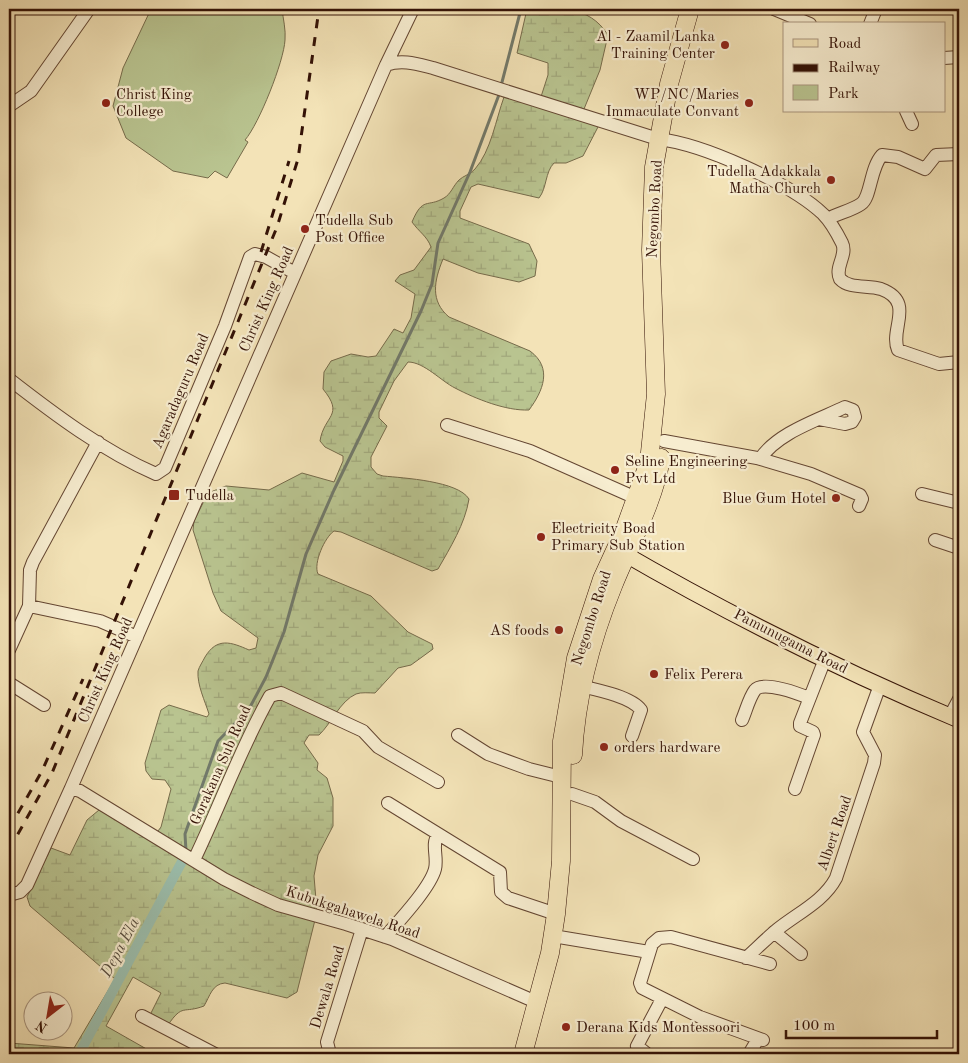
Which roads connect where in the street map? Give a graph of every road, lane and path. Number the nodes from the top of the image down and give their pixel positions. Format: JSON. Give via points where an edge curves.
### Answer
{"nodes":[{"id":1,"x":89,"y":9,"type":"edge"},
{"id":2,"x":413,"y":9,"type":"edge"},
{"id":3,"x":690,"y":9,"type":"edge"},
{"id":4,"x":701,"y":9,"type":"edge"},
{"id":5,"x":774,"y":9,"type":"edge"},
{"id":6,"x":876,"y":9,"type":"edge"},
{"id":7,"x":805,"y":22,"type":"edge"},
{"id":8,"x":871,"y":22,"type":"edge"},
{"id":9,"x":959,"y":57,"type":"edge"},
{"id":10,"x":946,"y":58,"type":"edge"},
{"id":11,"x":386,"y":65,"type":"junction"},
{"id":12,"x":9,"y":106,"type":"edge"},
{"id":13,"x":906,"y":112,"type":"edge"},
{"id":14,"x":912,"y":124,"type":"dead end"},
{"id":15,"x":663,"y":140,"type":"junction"},
{"id":16,"x":959,"y":154,"type":"edge"},
{"id":17,"x":828,"y":219,"type":"junction"},
{"id":18,"x":295,"y":274,"type":"junction"},
{"id":19,"x":959,"y":362,"type":"edge"},
{"id":20,"x":9,"y":379,"type":"edge"},
{"id":21,"x":819,"y":419,"type":"dead end"},
{"id":22,"x":447,"y":425,"type":"dead end"},
{"id":23,"x":664,"y":441,"type":"junction"},
{"id":24,"x":98,"y":442,"type":"junction"},
{"id":25,"x":760,"y":459,"type":"junction"},
{"id":26,"x":922,"y":494,"type":"dead end"},
{"id":27,"x":636,"y":498,"type":"junction"},
{"id":28,"x":959,"y":503,"type":"edge"},
{"id":29,"x":859,"y":506,"type":"dead end"},
{"id":30,"x":935,"y":540,"type":"dead end"},
{"id":31,"x":959,"y":548,"type":"edge"},
{"id":32,"x":622,"y":552,"type":"junction"},
{"id":33,"x":30,"y":606,"type":"junction"},
{"id":34,"x":138,"y":636,"type":"junction"},
{"id":35,"x":9,"y":650,"type":"edge"},
{"id":36,"x":826,"y":658,"type":"junction"},
{"id":37,"x":9,"y":683,"type":"edge"},
{"id":38,"x":577,"y":685,"type":"junction"},
{"id":39,"x":880,"y":685,"type":"junction"},
{"id":40,"x":809,"y":698,"type":"junction"},
{"id":41,"x":959,"y":699,"type":"edge"},
{"id":42,"x":44,"y":705,"type":"dead end"},
{"id":43,"x":955,"y":718,"type":"edge"},
{"id":44,"x":742,"y":720,"type":"dead end"},
{"id":45,"x":458,"y":735,"type":"dead end"},
{"id":46,"x":632,"y":736,"type":"dead end"},
{"id":47,"x":561,"y":777,"type":"junction"},
{"id":48,"x":438,"y":782,"type":"dead end"},
{"id":49,"x":71,"y":788,"type":"junction"},
{"id":50,"x":795,"y":789,"type":"dead end"},
{"id":51,"x":572,"y":794,"type":"junction"},
{"id":52,"x":388,"y":803,"type":"dead end"},
{"id":53,"x":438,"y":835,"type":"junction"},
{"id":54,"x":192,"y":859,"type":"junction"},
{"id":55,"x":693,"y":860,"type":"dead end"},
{"id":56,"x":9,"y":895,"type":"edge"},
{"id":57,"x":556,"y":914,"type":"junction"},
{"id":58,"x":362,"y":929,"type":"junction"},
{"id":59,"x":774,"y":932,"type":"junction"},
{"id":60,"x":385,"y":937,"type":"junction"},
{"id":61,"x":558,"y":937,"type":"junction"},
{"id":62,"x":649,"y":952,"type":"junction"},
{"id":63,"x":801,"y":954,"type":"dead end"},
{"id":64,"x":746,"y":958,"type":"junction"},
{"id":65,"x":770,"y":964,"type":"dead end"},
{"id":66,"x":662,"y":999,"type":"junction"},
{"id":67,"x":536,"y":1002,"type":"junction"},
{"id":68,"x":142,"y":1016,"type":"dead end"},
{"id":69,"x":215,"y":1054,"type":"edge"},
{"id":70,"x":330,"y":1054,"type":"edge"},
{"id":71,"x":523,"y":1054,"type":"edge"},
{"id":72,"x":534,"y":1054,"type":"edge"},
{"id":73,"x":647,"y":1054,"type":"edge"},
{"id":74,"x":749,"y":1054,"type":"edge"}],
"edges":[{"from":1,"to":12,"type":"street","via":[[31,91]]},
{"from":2,"to":11,"type":"street","name":"Christ King Road"},
{"from":3,"to":15,"type":"highway","name":"Negombo Road","via":[[669,84]]},
{"from":4,"to":15,"type":"highway","name":"Negombo Road"},
{"from":5,"to":7,"type":"street"},
{"from":6,"to":8,"type":"street"},
{"from":9,"to":10,"type":"street"},
{"from":11,"to":15,"type":"street","via":[[409,62]]},
{"from":11,"to":18,"type":"street","name":"Christ King Road"},
{"from":13,"to":14,"type":"street"},
{"from":15,"to":17,"type":"street","via":[[689,144],[792,190]]},
{"from":15,"to":23,"type":"highway","name":"Negombo Road","via":[[661,211],[667,396]]},
{"from":15,"to":27,"type":"highway","name":"Negombo Road","via":[[652,186],[650,250],[656,394],[653,439],[650,462]]},
{"from":16,"to":17,"type":"street","via":[[936,155],[925,168],[882,154],[874,163],[862,204]]},
{"from":17,"to":19,"type":"street","via":[[844,246],[838,271],[840,279],[848,284],[884,290],[897,302],[900,309],[895,342],[898,350],[939,364]]},
{"from":18,"to":24,"type":"street","name":"Agaradaguru Road","via":[[266,257],[255,254],[250,257],[225,326],[165,468],[156,474]]},
{"from":18,"to":34,"type":"street","name":"Christ King Road"},
{"from":20,"to":24,"type":"street","name":"Agaradaguru Road"},
{"from":21,"to":25,"type":"street","via":[[783,438],[765,451]]},
{"from":22,"to":27,"type":"street","via":[[530,451]]},
{"from":23,"to":25,"type":"street"},
{"from":23,"to":32,"type":"highway","name":"Negombo Road","via":[[642,521]]},
{"from":24,"to":33,"type":"street","via":[[33,562]]},
{"from":25,"to":29,"type":"street","via":[[811,474],[855,493],[862,499]]},
{"from":26,"to":28,"type":"street"},
{"from":27,"to":32,"type":"highway","name":"Negombo Road"},
{"from":30,"to":31,"type":"street"},
{"from":32,"to":36,"type":"main road","name":"Pamunugama Road"},
{"from":32,"to":38,"type":"highway","name":"Negombo Road"},
{"from":33,"to":34,"type":"street","via":[[100,622]]},
{"from":33,"to":35,"type":"street"},
{"from":34,"to":49,"type":"street","name":"Christ King Road"},
{"from":36,"to":39,"type":"main road","name":"Pamunugama Road"},
{"from":36,"to":40,"type":"street"},
{"from":37,"to":42,"type":"street"},
{"from":38,"to":46,"type":"street","via":[[623,698],[638,706],[641,710]]},
{"from":38,"to":47,"type":"highway","name":"Negombo Road","via":[[562,741]]},
{"from":38,"to":51,"type":"highway","name":"Negombo Road"},
{"from":39,"to":43,"type":"main road","name":"Pamunugama Road"},
{"from":39,"to":59,"type":"street","name":"Albert Road","via":[[863,734],[875,755],[874,763],[836,878],[812,904]]},
{"from":40,"to":44,"type":"street","via":[[762,686],[756,690]]},
{"from":40,"to":50,"type":"street","via":[[800,726],[814,735]]},
{"from":41,"to":43,"type":"street"},
{"from":45,"to":47,"type":"street","via":[[488,754]]},
{"from":47,"to":57,"type":"highway","name":"Negombo Road","via":[[561,861]]},
{"from":48,"to":54,"type":"street","name":"Gorakana Sub Road","via":[[378,747],[364,731],[281,693],[274,694],[270,696],[234,765],[214,819]]},
{"from":49,"to":54,"type":"street","name":"Kubukgahawela Road","via":[[142,826]]},
{"from":49,"to":56,"type":"street","via":[[27,885],[20,892]]},
{"from":51,"to":55,"type":"street","via":[[594,802],[620,821]]},
{"from":51,"to":61,"type":"highway","name":"Negombo Road","via":[[571,864]]},
{"from":52,"to":53,"type":"street"},
{"from":53,"to":57,"type":"street","via":[[500,872],[501,892],[508,898]]},
{"from":53,"to":60,"type":"street","via":[[435,839],[435,868],[430,882]]},
{"from":54,"to":58,"type":"street","name":"Kubukgahawela Road","via":[[224,879],[278,905]]},
{"from":57,"to":61,"type":"highway","name":"Negombo Road"},
{"from":58,"to":60,"type":"street","name":"Kubukgahawela Road"},
{"from":58,"to":70,"type":"street","name":"Dewala Road","via":[[327,1042]]},
{"from":59,"to":63,"type":"street"},
{"from":59,"to":64,"type":"street","name":"Albert Road"},
{"from":60,"to":67,"type":"street","name":"Kubukgahawela Road"},
{"from":61,"to":62,"type":"street"},
{"from":61,"to":67,"type":"highway","name":"Negombo Road"},
{"from":61,"to":72,"type":"highway","name":"Negombo Road"},
{"from":62,"to":64,"type":"street","via":[[652,944],[664,937],[694,942]]},
{"from":62,"to":66,"type":"street","via":[[640,985]]},
{"from":64,"to":65,"type":"street"},
{"from":66,"to":73,"type":"street","via":[[637,1046]]},
{"from":66,"to":74,"type":"street","via":[[761,1040]]},
{"from":67,"to":71,"type":"highway","name":"Negombo Road"},
{"from":68,"to":69,"type":"street"}]}
